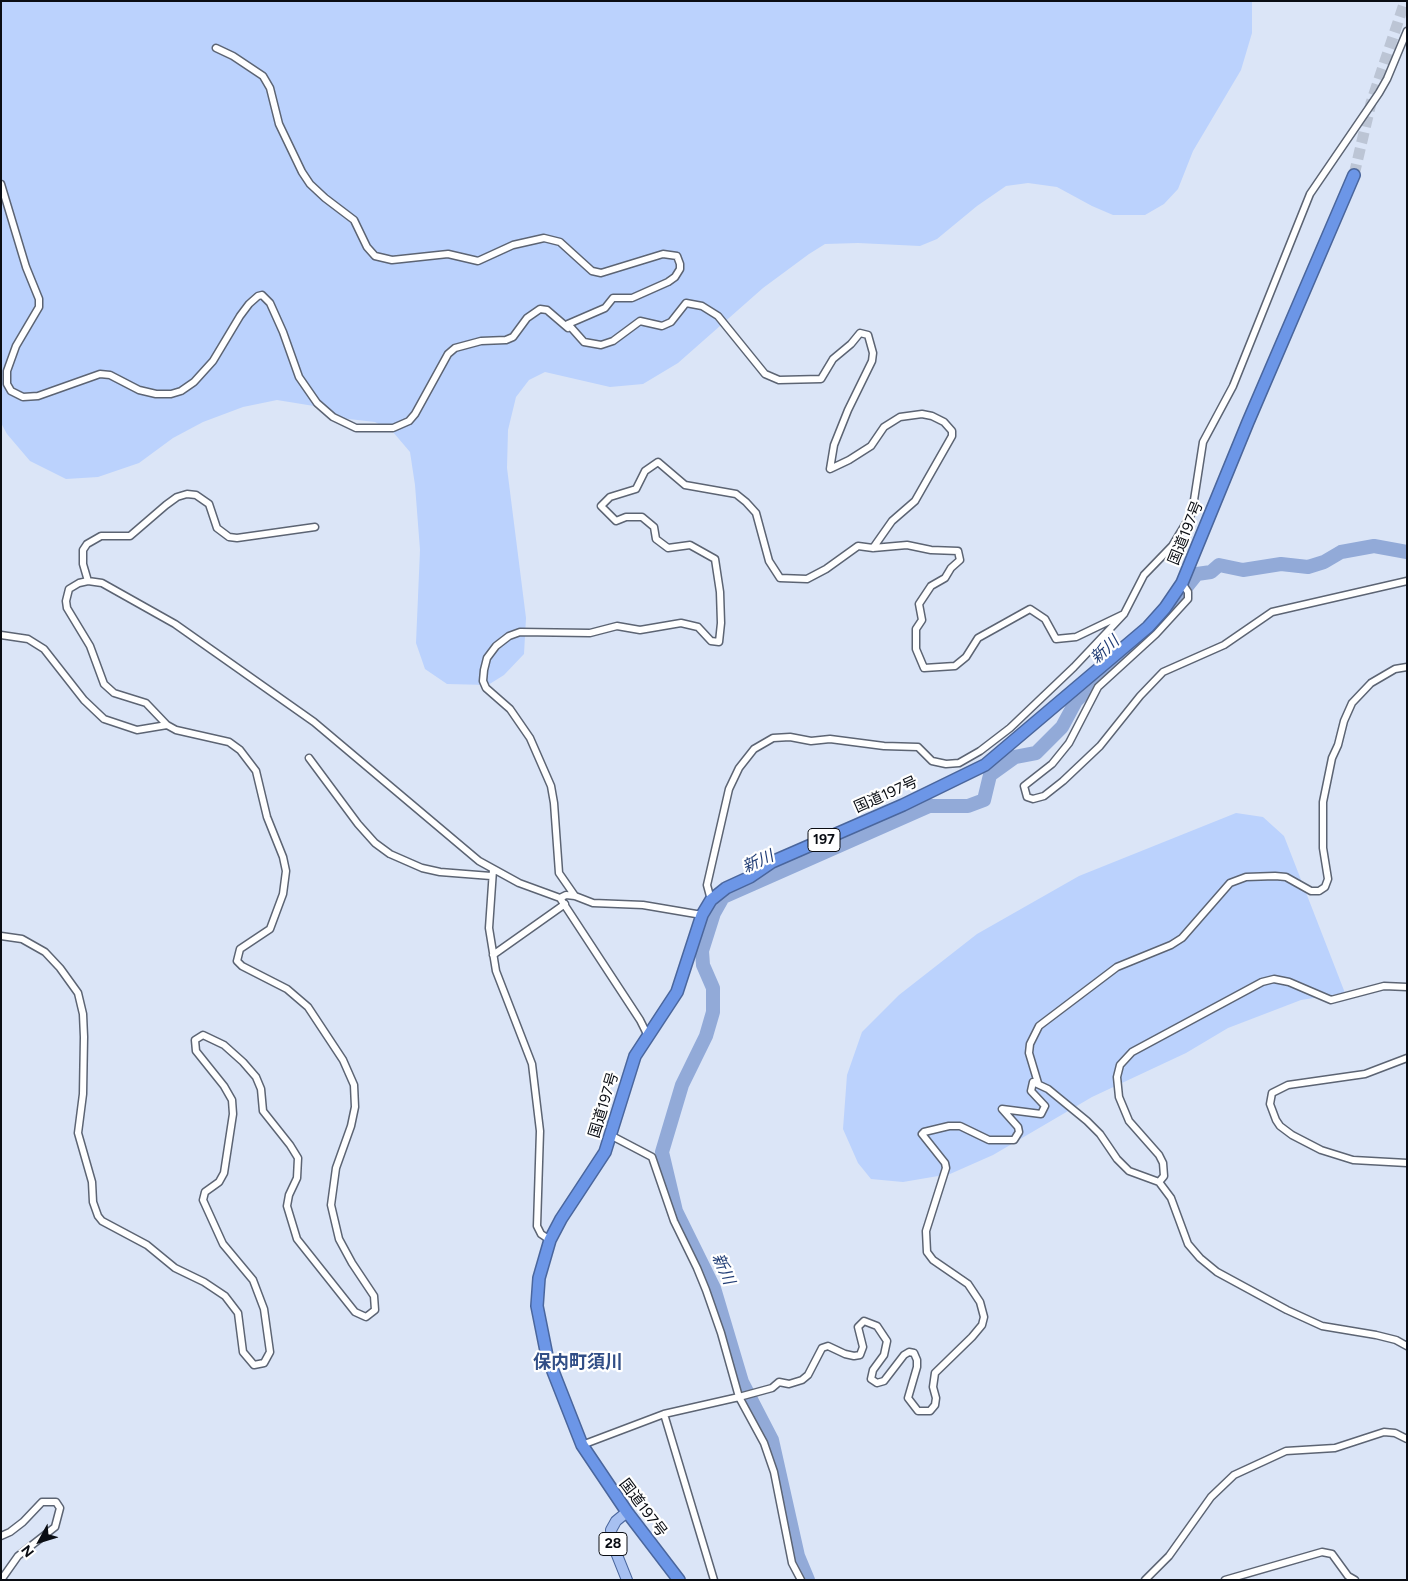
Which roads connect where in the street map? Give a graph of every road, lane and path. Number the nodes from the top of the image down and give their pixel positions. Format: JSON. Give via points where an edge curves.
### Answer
{"nodes":[{"id":1,"x":1407,"y":31,"type":"edge"},
{"id":2,"x":216,"y":48,"type":"dead end"},
{"id":3,"x":1354,"y":175,"type":"tunnel mouth"},
{"id":4,"x":1,"y":184,"type":"edge"},
{"id":5,"x":1,"y":200,"type":"edge"},
{"id":6,"x":9,"y":205,"type":"junction"},
{"id":7,"x":568,"y":324,"type":"junction"},
{"id":8,"x":315,"y":528,"type":"dead end"},
{"id":9,"x":873,"y":548,"type":"junction"},
{"id":10,"x":88,"y":581,"type":"junction"},
{"id":11,"x":1407,"y":581,"type":"edge"},
{"id":12,"x":1182,"y":583,"type":"junction"},
{"id":13,"x":1124,"y":614,"type":"junction"},
{"id":14,"x":1,"y":634,"type":"edge"},
{"id":15,"x":1407,"y":667,"type":"edge"},
{"id":16,"x":1088,"y":678,"type":"junction"},
{"id":17,"x":1098,"y":687,"type":"junction"},
{"id":18,"x":168,"y":725,"type":"junction"},
{"id":19,"x":309,"y":758,"type":"dead end"},
{"id":20,"x":492,"y":873,"type":"junction"},
{"id":21,"x":576,"y":896,"type":"junction"},
{"id":22,"x":560,"y":898,"type":"junction"},
{"id":23,"x":711,"y":900,"type":"junction"},
{"id":24,"x":565,"y":904,"type":"junction"},
{"id":25,"x":702,"y":915,"type":"junction"},
{"id":26,"x":1,"y":936,"type":"edge"},
{"id":27,"x":493,"y":955,"type":"junction"},
{"id":28,"x":1407,"y":987,"type":"edge"},
{"id":29,"x":649,"y":1038,"type":"junction"},
{"id":30,"x":1407,"y":1058,"type":"edge"},
{"id":31,"x":1038,"y":1083,"type":"junction"},
{"id":32,"x":612,"y":1136,"type":"junction"},
{"id":33,"x":1407,"y":1163,"type":"edge"},
{"id":34,"x":1158,"y":1182,"type":"junction"},
{"id":35,"x":550,"y":1240,"type":"junction"},
{"id":36,"x":1407,"y":1346,"type":"edge"},
{"id":37,"x":739,"y":1397,"type":"junction"},
{"id":38,"x":664,"y":1414,"type":"junction"},
{"id":39,"x":1407,"y":1439,"type":"edge"},
{"id":40,"x":582,"y":1445,"type":"junction"},
{"id":41,"x":627,"y":1512,"type":"junction"},
{"id":42,"x":1,"y":1536,"type":"edge"},
{"id":43,"x":2,"y":1580,"type":"edge"},
{"id":44,"x":627,"y":1580,"type":"edge"},
{"id":45,"x":680,"y":1580,"type":"edge"},
{"id":46,"x":714,"y":1580,"type":"edge"},
{"id":47,"x":801,"y":1580,"type":"edge"},
{"id":48,"x":1145,"y":1580,"type":"edge"},
{"id":49,"x":1225,"y":1580,"type":"edge"},
{"id":50,"x":1355,"y":1580,"type":"edge"}],
"edges":[{"from":1,"to":13,"type":"street","via":[[1388,79],[1310,194],[1233,386],[1203,442],[1192,513],[1172,546],[1144,575]]},
{"from":2,"to":7,"type":"street","via":[[263,76],[270,88],[279,124],[302,172],[325,198],[354,220],[367,247],[383,259],[448,254],[478,261],[513,245],[544,238],[560,242],[592,271],[601,273],[663,254],[672,254],[679,259],[680,269],[668,282],[632,298],[613,298],[605,308]]},
{"from":3,"to":12,"type":"highway","name":"国道197号","number":"197"},
{"from":4,"to":6,"type":"street"},
{"from":5,"to":6,"type":"street"},
{"from":6,"to":7,"type":"street","via":[[20,250],[40,307],[16,346],[7,371],[7,384],[11,391],[23,397],[38,396],[100,374],[156,394],[181,392],[213,361],[248,304],[262,295],[270,303],[283,332],[299,378],[317,403],[345,424],[383,430],[408,421],[415,414],[448,354],[455,348],[513,337],[526,318],[540,309],[548,310],[568,328]]},
{"from":7,"to":9,"type":"street","via":[[584,342],[601,346],[640,321],[662,326],[671,322],[686,303],[702,306],[718,316],[765,374],[778,380],[821,378],[833,359],[860,333],[868,335],[872,361],[834,445],[830,469],[870,446],[884,427],[900,417],[912,414],[932,416],[952,431],[914,501],[892,521]]},
{"from":8,"to":10,"type":"street","via":[[229,537],[217,528],[208,504],[196,495],[187,494],[166,505],[130,536],[101,536],[87,544],[82,564]]},
{"from":9,"to":13,"type":"street","via":[[906,545],[958,551],[960,560],[946,578],[931,586],[919,604],[922,620],[916,629],[916,648],[924,668],[955,666],[966,657],[978,638],[1030,608],[1045,619],[1056,639],[1076,637]]},
{"from":9,"to":21,"type":"street","via":[[858,546],[808,579],[780,578],[769,561],[756,513],[746,502],[736,494],[685,485],[658,462],[645,471],[636,489],[610,497],[601,506],[616,521],[642,517],[654,527],[656,539],[668,548],[690,546],[715,559],[721,623],[719,642],[711,641],[698,627],[681,623],[640,630],[617,626],[590,633],[520,632],[496,646],[488,658],[483,682],[510,709],[530,738],[551,786],[559,873]]},
{"from":10,"to":18,"type":"street","via":[[79,582],[69,589],[66,600],[69,613],[90,646],[104,684],[114,693],[146,703]]},
{"from":10,"to":20,"type":"street","via":[[112,588],[206,644],[314,722]]},
{"from":11,"to":17,"type":"street","via":[[1272,612],[1224,645],[1163,672],[1100,746],[1063,781],[1044,796],[1027,797],[1024,786],[1052,764],[1069,743]]},
{"from":12,"to":16,"type":"highway","name":"国道197号","number":"197","via":[[1148,627]]},
{"from":12,"to":17,"type":"street","via":[[1188,599],[1156,634]]},
{"from":13,"to":23,"type":"street","via":[[1010,728],[959,763],[932,761],[918,747],[811,741],[790,736],[773,738],[754,749],[739,768],[729,789],[707,885]]},
{"from":14,"to":18,"type":"street","via":[[28,639],[44,649],[104,720],[138,730]]},
{"from":15,"to":31,"type":"street","via":[[1395,669],[1371,683],[1352,703],[1344,721],[1323,802],[1328,879],[1325,887],[1312,891],[1286,877],[1275,876],[1246,877],[1230,883],[1182,938],[1117,967],[1039,1026],[1029,1054]]},
{"from":16,"to":17,"type":"street"},
{"from":16,"to":23,"type":"highway","name":"国道197号","number":"197","via":[[985,765],[772,862]]},
{"from":18,"to":26,"type":"street","via":[[184,733],[229,742],[240,750],[260,780],[267,817],[286,864],[283,894],[270,929],[240,949],[237,961],[288,989],[299,999],[322,1027],[354,1085],[356,1107],[336,1168],[331,1205],[346,1252],[374,1296],[375,1310],[371,1315],[360,1316],[355,1312],[300,1245],[287,1206],[297,1178],[295,1152],[263,1111],[256,1077],[236,1054],[210,1037],[198,1037],[194,1045],[224,1086],[233,1106],[224,1173],[219,1182],[205,1192],[203,1200],[218,1235],[257,1287],[270,1343],[270,1352],[264,1363],[254,1365],[245,1356],[238,1313],[225,1296],[175,1268],[147,1245],[102,1221],[94,1210],[92,1182],[78,1133],[83,1094],[84,1037],[78,993],[45,952],[22,938]]},
{"from":19,"to":20,"type":"street","via":[[358,824],[390,854],[440,872]]},
{"from":20,"to":22,"type":"street"},
{"from":20,"to":27,"type":"street","via":[[488,928]]},
{"from":21,"to":22,"type":"street"},
{"from":21,"to":25,"type":"street","via":[[593,903],[643,905]]},
{"from":22,"to":24,"type":"street"},
{"from":23,"to":25,"type":"highway","name":"国道197号","number":"197"},
{"from":24,"to":27,"type":"street"},
{"from":24,"to":29,"type":"street"},
{"from":25,"to":29,"type":"highway","name":"国道197号","number":"197","via":[[678,992]]},
{"from":27,"to":35,"type":"street","via":[[496,971],[532,1064],[540,1131],[537,1226],[541,1234]]},
{"from":28,"to":34,"type":"street","via":[[1384,986],[1331,1000],[1274,979],[1262,982],[1132,1052],[1120,1065],[1117,1077],[1119,1097],[1129,1121],[1163,1163],[1164,1176]]},
{"from":29,"to":32,"type":"highway","name":"国道197号","number":"197","via":[[635,1056]]},
{"from":30,"to":33,"type":"street","via":[[1365,1074],[1288,1085],[1272,1094],[1270,1104],[1280,1126],[1321,1150],[1353,1160]]},
{"from":31,"to":34,"type":"street","via":[[1093,1127],[1129,1171]]},
{"from":31,"to":37,"type":"street","via":[[1033,1082],[1031,1091],[1045,1106],[1042,1114],[1002,1109],[1020,1132],[1014,1140],[989,1140],[960,1126],[922,1134],[946,1168],[926,1231],[927,1252],[933,1260],[968,1284],[980,1302],[984,1317],[972,1338],[935,1373],[933,1387],[936,1398],[930,1411],[918,1411],[908,1398],[917,1360],[914,1353],[904,1355],[884,1381],[877,1383],[872,1379],[887,1341],[877,1326],[870,1322],[860,1323],[858,1327],[862,1347],[860,1355],[845,1354],[828,1346],[822,1348],[802,1380],[790,1384],[779,1382],[772,1388]]},
{"from":32,"to":35,"type":"highway","name":"国道197号","number":"197"},
{"from":32,"to":37,"type":"street","via":[[652,1157],[674,1221],[706,1290]]},
{"from":34,"to":36,"type":"street","via":[[1170,1198],[1188,1244],[1217,1272],[1322,1326],[1376,1335]]},
{"from":35,"to":40,"type":"highway","name":"国道197号","number":"197","via":[[539,1278],[541,1332],[564,1404]]},
{"from":37,"to":38,"type":"street"},
{"from":37,"to":47,"type":"street","via":[[774,1472],[789,1553]]},
{"from":38,"to":40,"type":"street"},
{"from":38,"to":46,"type":"street"},
{"from":39,"to":48,"type":"street","via":[[1384,1432],[1335,1448],[1286,1451],[1234,1475],[1211,1497],[1169,1556]]},
{"from":40,"to":41,"type":"highway","name":"国道197号","number":"197"},
{"from":41,"to":44,"type":"main road","number":"28","via":[[611,1530],[613,1545]]},
{"from":41,"to":45,"type":"highway","name":"国道197号","number":"197"},
{"from":42,"to":43,"type":"street","via":[[23,1522],[42,1502],[56,1502],[60,1508],[55,1527],[18,1556]]},
{"from":49,"to":50,"type":"street","via":[[1322,1552],[1332,1554],[1348,1576]]}]}
